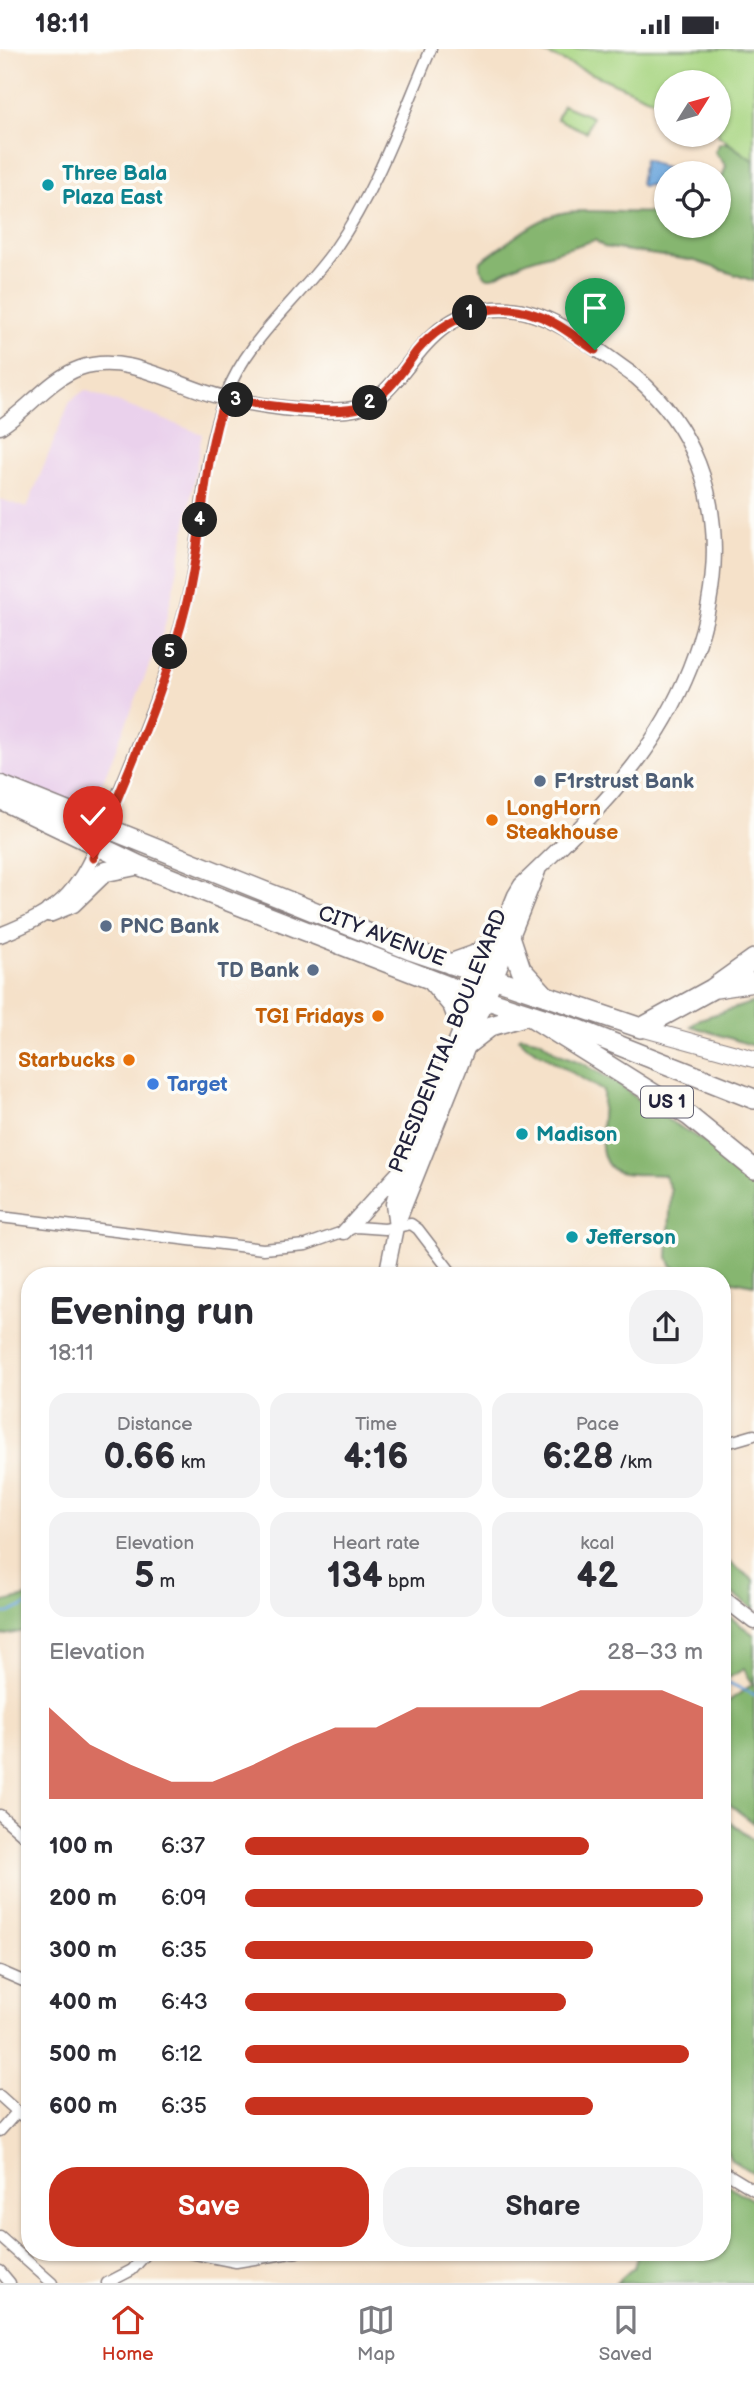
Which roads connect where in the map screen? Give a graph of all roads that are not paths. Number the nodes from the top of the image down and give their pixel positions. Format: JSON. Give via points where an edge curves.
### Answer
{"nodes":[{"id":1,"x":431,"y":49,"type":"edge"},
{"id":2,"x":225,"y":398,"type":"junction"},
{"id":3,"x":0,"y":427,"type":"edge"},
{"id":4,"x":0,"y":785,"type":"edge"},
{"id":5,"x":0,"y":799,"type":"edge"},
{"id":6,"x":101,"y":837,"type":"junction"},
{"id":7,"x":138,"y":865,"type":"junction"},
{"id":8,"x":50,"y":912,"type":"junction"},
{"id":9,"x":0,"y":936,"type":"edge"},
{"id":10,"x":504,"y":939,"type":"junction"},
{"id":11,"x":754,"y":959,"type":"edge"},
{"id":12,"x":450,"y":964,"type":"junction"},
{"id":13,"x":489,"y":977,"type":"junction"},
{"id":14,"x":430,"y":979,"type":"junction"},
{"id":15,"x":754,"y":982,"type":"edge"},
{"id":16,"x":712,"y":989,"type":"junction"},
{"id":17,"x":547,"y":997,"type":"junction"},
{"id":18,"x":480,"y":998,"type":"junction"},
{"id":19,"x":528,"y":1015,"type":"junction"},
{"id":20,"x":641,"y":1028,"type":"junction"},
{"id":21,"x":465,"y":1035,"type":"junction"},
{"id":22,"x":754,"y":1059,"type":"edge"},
{"id":23,"x":754,"y":1099,"type":"edge"},
{"id":24,"x":409,"y":1156,"type":"junction"},
{"id":25,"x":754,"y":1169,"type":"edge"},
{"id":26,"x":0,"y":1217,"type":"edge"},
{"id":27,"x":396,"y":1227,"type":"junction"},
{"id":28,"x":344,"y":1232,"type":"junction"},
{"id":29,"x":388,"y":1267,"type":"edge"},
{"id":30,"x":447,"y":1267,"type":"edge"},
{"id":31,"x":754,"y":1435,"type":"edge"},
{"id":32,"x":731,"y":1442,"type":"edge"},
{"id":33,"x":731,"y":1604,"type":"edge"},
{"id":34,"x":754,"y":1622,"type":"edge"},
{"id":35,"x":0,"y":1815,"type":"edge"},
{"id":36,"x":21,"y":1833,"type":"edge"},
{"id":37,"x":0,"y":1971,"type":"edge"},
{"id":38,"x":21,"y":1980,"type":"edge"},
{"id":39,"x":0,"y":2097,"type":"edge"},
{"id":40,"x":17,"y":2112,"type":"junction"},
{"id":41,"x":21,"y":2115,"type":"edge"},
{"id":42,"x":0,"y":2131,"type":"edge"},
{"id":43,"x":731,"y":2176,"type":"edge"},
{"id":44,"x":754,"y":2190,"type":"edge"},
{"id":45,"x":0,"y":2237,"type":"edge"},
{"id":46,"x":21,"y":2256,"type":"edge"},
{"id":47,"x":27,"y":2261,"type":"edge"},
{"id":48,"x":140,"y":2261,"type":"edge"},
{"id":49,"x":0,"y":2271,"type":"edge"},
{"id":50,"x":10,"y":2283,"type":"edge"},
{"id":51,"x":52,"y":2283,"type":"edge"},
{"id":52,"x":107,"y":2283,"type":"edge"}],
"edges":[{"from":1,"to":2,"type":"street","via":[[352,221],[316,274],[257,340]]},
{"from":2,"to":3,"type":"street","name":"PRESIDENTIAL BOULEVARD","via":[[135,368],[96,364],[65,375]]},
{"from":2,"to":6,"type":"street","via":[[213,440],[186,603]]},
{"from":2,"to":10,"type":"street","name":"PRESIDENTIAL BOULEVARD","via":[[332,410],[360,408],[386,390],[445,325],[483,310],[516,310],[549,320],[631,374],[662,397],[694,436],[716,482],[726,533],[726,568],[712,621],[688,677],[643,754],[594,814],[538,871]]},
{"from":4,"to":6,"type":"highway","name":"CITY AVENUE","number":"US 1"},
{"from":5,"to":6,"type":"highway","name":"CITY AVENUE","number":"US 1"},
{"from":6,"to":7,"type":"highway","name":"CITY AVENUE","number":"US 1"},
{"from":6,"to":8,"type":"street","via":[[79,884]]},
{"from":6,"to":12,"type":"highway","name":"CITY AVENUE","number":"US 1"},
{"from":7,"to":8,"type":"highway","via":[[104,872],[72,903]]},
{"from":7,"to":14,"type":"highway","name":"CITY AVENUE","number":"US 1"},
{"from":8,"to":9,"type":"street"},
{"from":10,"to":12,"type":"highway"},
{"from":10,"to":13,"type":"street","name":"PRESIDENTIAL BOULEVARD"},
{"from":10,"to":17,"type":"highway","via":[[521,969]]},
{"from":11,"to":16,"type":"highway"},
{"from":12,"to":13,"type":"highway","name":"CITY AVENUE","number":"US 1"},
{"from":13,"to":17,"type":"highway","name":"CITY AVENUE","number":"US 1"},
{"from":13,"to":18,"type":"street","name":"PRESIDENTIAL BOULEVARD"},
{"from":14,"to":18,"type":"highway","name":"CITY AVENUE","number":"US 1"},
{"from":14,"to":21,"type":"highway","via":[[453,1006]]},
{"from":15,"to":16,"type":"highway"},
{"from":16,"to":20,"type":"highway"},
{"from":17,"to":20,"type":"highway","name":"CITY AVENUE","number":"US 1"},
{"from":18,"to":19,"type":"highway","name":"CITY AVENUE","number":"US 1"},
{"from":18,"to":21,"type":"street","name":"PRESIDENTIAL BOULEVARD"},
{"from":19,"to":21,"type":"highway"},
{"from":19,"to":23,"type":"highway","name":"CITY AVENUE","via":[[580,1030]]},
{"from":19,"to":25,"type":"highway","number":"US 1","via":[[689,1116]]},
{"from":20,"to":22,"type":"main road","name":"CITY AVENUE"},
{"from":21,"to":24,"type":"street","name":"PRESIDENTIAL BOULEVARD"},
{"from":21,"to":27,"type":"street","name":"PRESIDENTIAL BOULEVARD"},
{"from":24,"to":27,"type":"street","name":"PRESIDENTIAL BOULEVARD","via":[[393,1204]]},
{"from":24,"to":28,"type":"street","via":[[391,1183]]},
{"from":26,"to":28,"type":"street","via":[[263,1249],[306,1245]]},
{"from":27,"to":28,"type":"street","via":[[361,1226]]},
{"from":27,"to":29,"type":"street"},
{"from":27,"to":30,"type":"street","via":[[415,1226]]},
{"from":31,"to":32,"type":"street"},
{"from":33,"to":34,"type":"street"},
{"from":35,"to":36,"type":"street"},
{"from":37,"to":38,"type":"street"},
{"from":39,"to":40,"type":"street"},
{"from":40,"to":41,"type":"street"},
{"from":40,"to":42,"type":"street"},
{"from":43,"to":44,"type":"street"},
{"from":45,"to":46,"type":"street"},
{"from":47,"to":51,"type":"street"},
{"from":48,"to":52,"type":"street"},
{"from":49,"to":50,"type":"street"}]}
